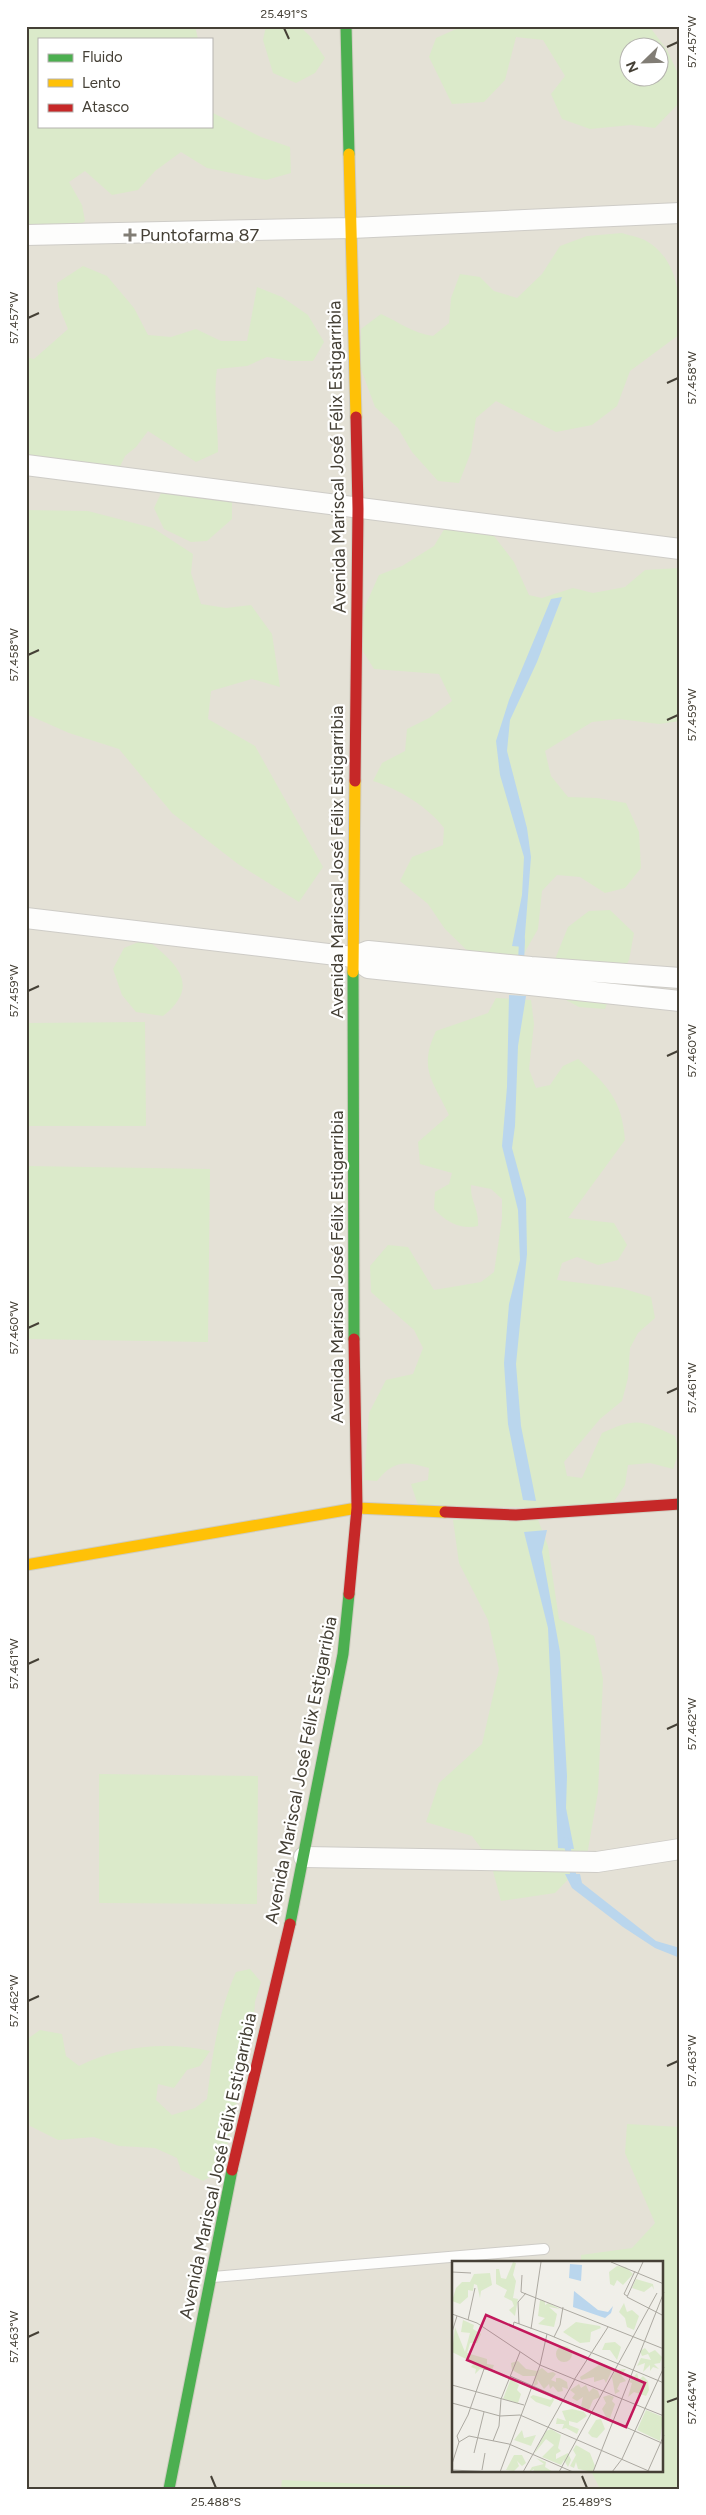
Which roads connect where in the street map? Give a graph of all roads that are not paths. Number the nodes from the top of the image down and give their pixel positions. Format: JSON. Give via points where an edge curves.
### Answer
{"nodes":[{"id":1,"x":346,"y":26,"type":"edge"},
{"id":2,"x":680,"y":214,"type":"edge"},
{"id":3,"x":351,"y":228,"type":"junction"},
{"id":4,"x":26,"y":235,"type":"edge"},
{"id":5,"x":26,"y":464,"type":"edge"},
{"id":6,"x":358,"y":509,"type":"junction"},
{"id":7,"x":680,"y":549,"type":"edge"},
{"id":8,"x":26,"y":918,"type":"edge"},
{"id":9,"x":353,"y":957,"type":"junction"},
{"id":10,"x":531,"y":976,"type":"junction"},
{"id":11,"x":680,"y":978,"type":"edge"},
{"id":12,"x":680,"y":1001,"type":"edge"},
{"id":13,"x":680,"y":1504,"type":"edge"},
{"id":14,"x":358,"y":1508,"type":"junction"},
{"id":15,"x":26,"y":1565,"type":"edge"},
{"id":16,"x":680,"y":1849,"type":"edge"},
{"id":17,"x":304,"y":1857,"type":"junction"},
{"id":18,"x":544,"y":2249,"type":"dead end"},
{"id":19,"x":211,"y":2277,"type":"junction"},
{"id":20,"x":169,"y":2489,"type":"edge"}],
"edges":[{"from":1,"to":3,"type":"main road","name":"Avenida Mariscal José Félix Estigarribia"},
{"from":2,"to":3,"type":"street"},
{"from":3,"to":4,"type":"street"},
{"from":3,"to":6,"type":"main road","name":"Avenida Mariscal José Félix Estigarribia"},
{"from":5,"to":6,"type":"street"},
{"from":6,"to":7,"type":"street"},
{"from":6,"to":9,"type":"main road","name":"Avenida Mariscal José Félix Estigarribia"},
{"from":8,"to":9,"type":"street"},
{"from":9,"to":10,"type":"street","via":[[368,968]]},
{"from":9,"to":14,"type":"main road","name":"Avenida Mariscal José Félix Estigarribia","via":[[353,1257]]},
{"from":10,"to":11,"type":"street"},
{"from":10,"to":12,"type":"street"},
{"from":13,"to":14,"type":"main road","via":[[516,1515]]},
{"from":14,"to":15,"type":"main road"},
{"from":14,"to":17,"type":"main road","name":"Avenida Mariscal José Félix Estigarribia","via":[[343,1654]]},
{"from":16,"to":17,"type":"street","via":[[597,1862]]},
{"from":17,"to":19,"type":"main road","name":"Avenida Mariscal José Félix Estigarribia"},
{"from":18,"to":19,"type":"lane"},
{"from":19,"to":20,"type":"main road","name":"Avenida Mariscal José Félix Estigarribia"}]}
